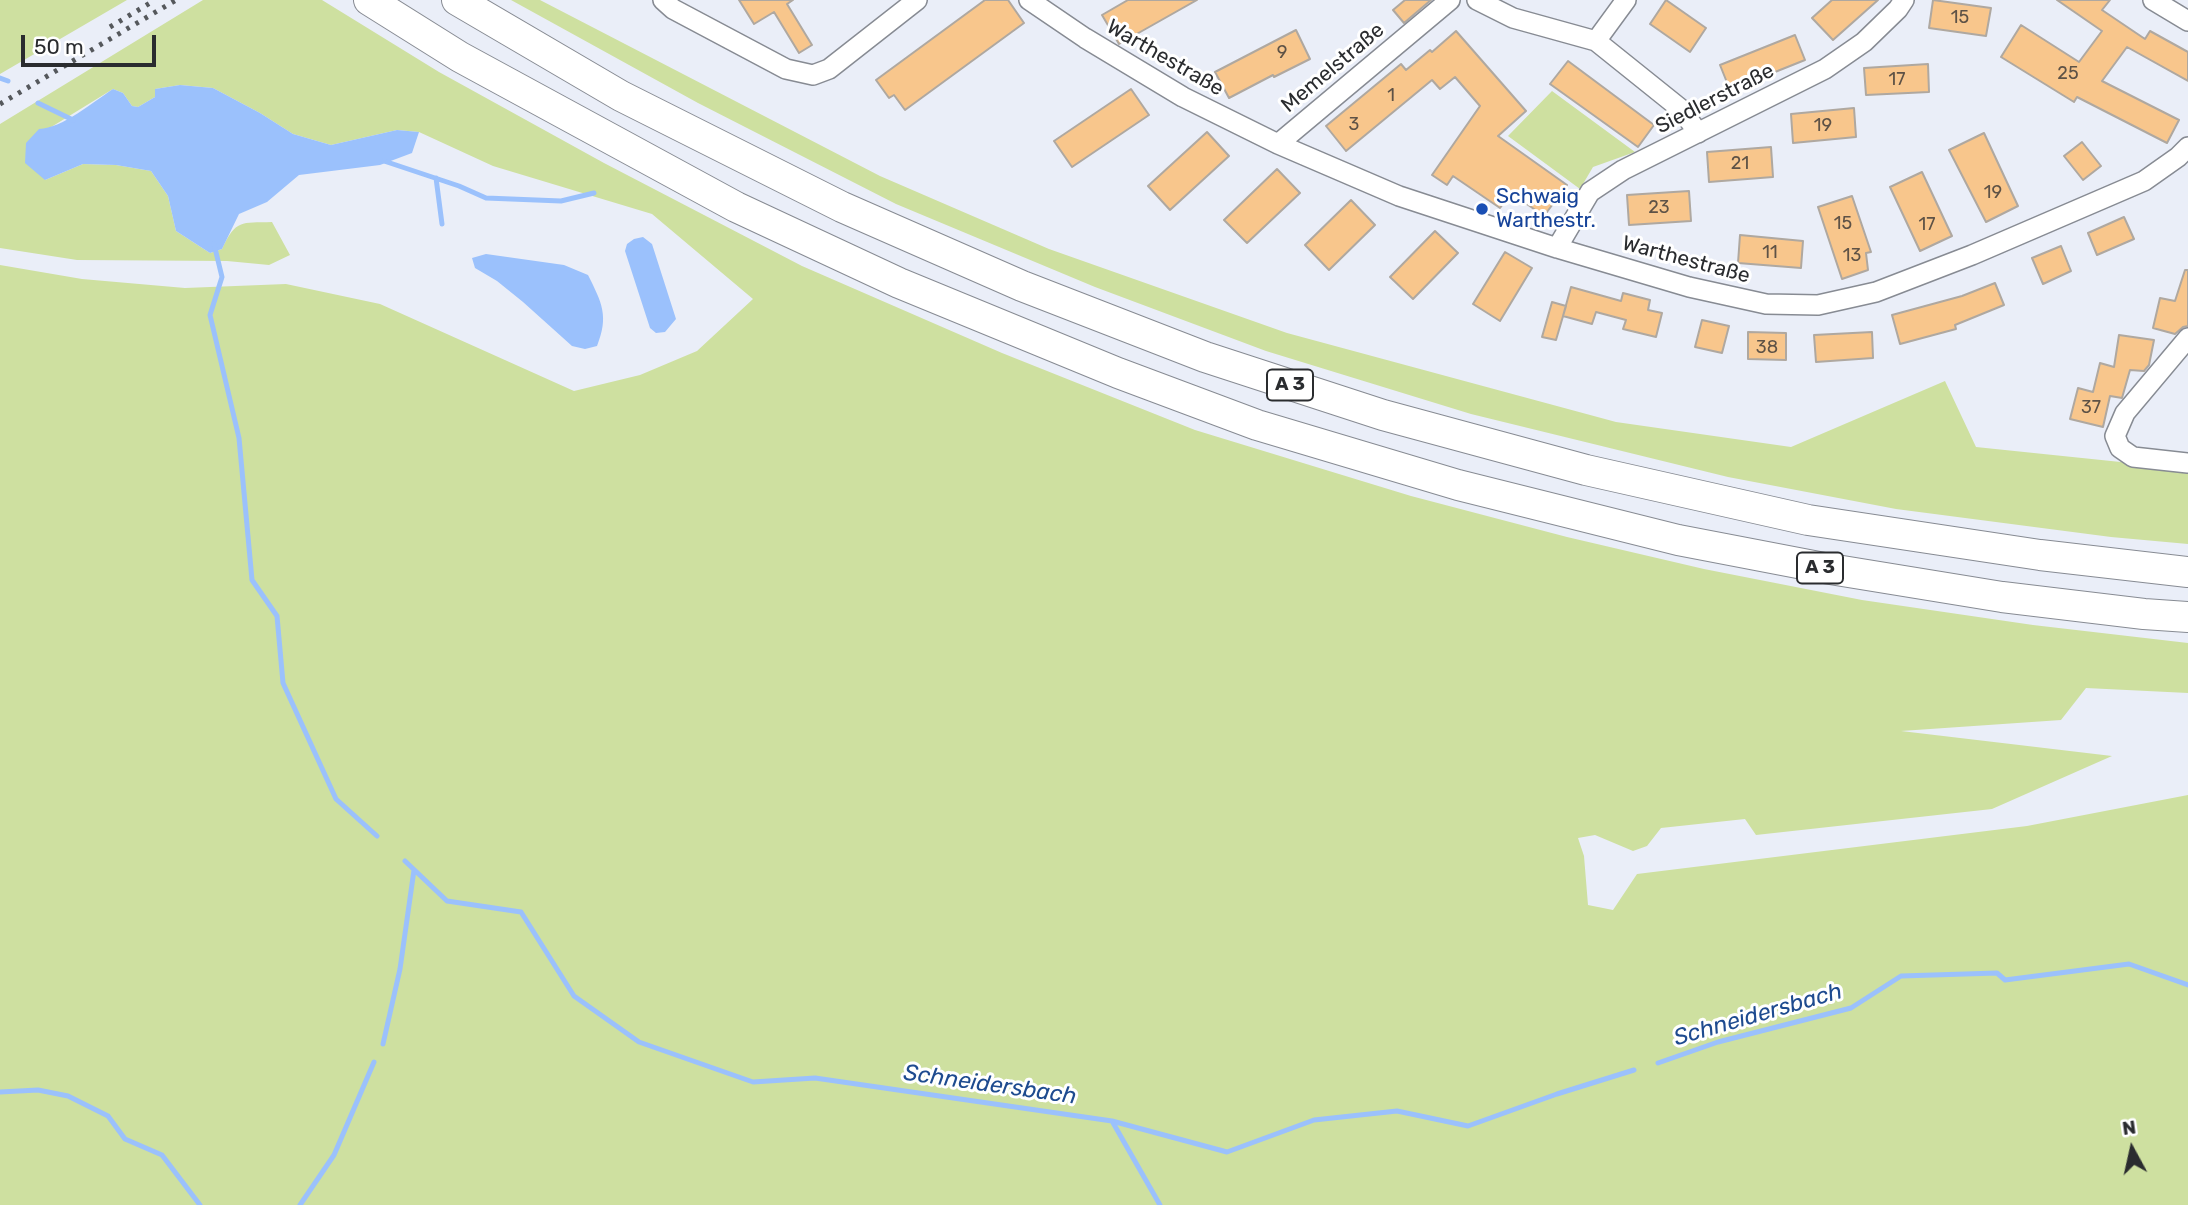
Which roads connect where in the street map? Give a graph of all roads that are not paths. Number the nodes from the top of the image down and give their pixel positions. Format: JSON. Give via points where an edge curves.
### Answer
{"nodes":[{"id":1,"x":369,"y":0,"type":"edge"},
{"id":2,"x":457,"y":0,"type":"edge"},
{"id":3,"x":663,"y":0,"type":"edge"},
{"id":4,"x":917,"y":0,"type":"edge"},
{"id":5,"x":1029,"y":0,"type":"edge"},
{"id":6,"x":1450,"y":0,"type":"edge"},
{"id":7,"x":1477,"y":0,"type":"edge"},
{"id":8,"x":1626,"y":0,"type":"edge"},
{"id":9,"x":1904,"y":0,"type":"edge"},
{"id":10,"x":2153,"y":0,"type":"edge"},
{"id":11,"x":2188,"y":21,"type":"edge"},
{"id":12,"x":1596,"y":41,"type":"junction"},
{"id":13,"x":1698,"y":133,"type":"junction"},
{"id":14,"x":1278,"y":144,"type":"junction"},
{"id":15,"x":2188,"y":147,"type":"edge"},
{"id":16,"x":1557,"y":248,"type":"junction"},
{"id":17,"x":2188,"y":338,"type":"edge"},
{"id":18,"x":2188,"y":463,"type":"edge"},
{"id":19,"x":2188,"y":572,"type":"edge"},
{"id":20,"x":2188,"y":617,"type":"edge"}],
"edges":[{"from":1,"to":20,"type":"highway","number":"A 3","via":[[460,57],[736,207],[912,288],[1257,425],[1458,485],[1678,540],[2003,597]]},
{"from":2,"to":19,"type":"highway","number":"A 3","via":[[621,96],[842,207],[1022,286],[1217,361],[1383,415],[1560,463],[1808,520]]},
{"from":3,"to":4,"type":"street","via":[[786,69],[813,75],[829,69]]},
{"from":5,"to":14,"type":"street","name":"Warthestraße","via":[[1183,97]]},
{"from":6,"to":14,"type":"street","name":"Memelstraße"},
{"from":7,"to":12,"type":"street","via":[[1513,18]]},
{"from":8,"to":12,"type":"street"},
{"from":9,"to":13,"type":"street","name":"Siedlerstraße","via":[[1864,42],[1825,69]]},
{"from":10,"to":11,"type":"street"},
{"from":12,"to":13,"type":"street","via":[[1682,110]]},
{"from":13,"to":16,"type":"street","name":"Siedlerstraße","via":[[1590,191]]},
{"from":14,"to":16,"type":"street","name":"Warthestraße","via":[[1399,196]]},
{"from":15,"to":16,"type":"street","name":"Warthestraße","via":[[2144,181],[1972,256],[1876,292],[1818,304],[1766,304]]},
{"from":17,"to":18,"type":"street","via":[[2124,413],[2115,436],[2120,448],[2133,457]]}]}
